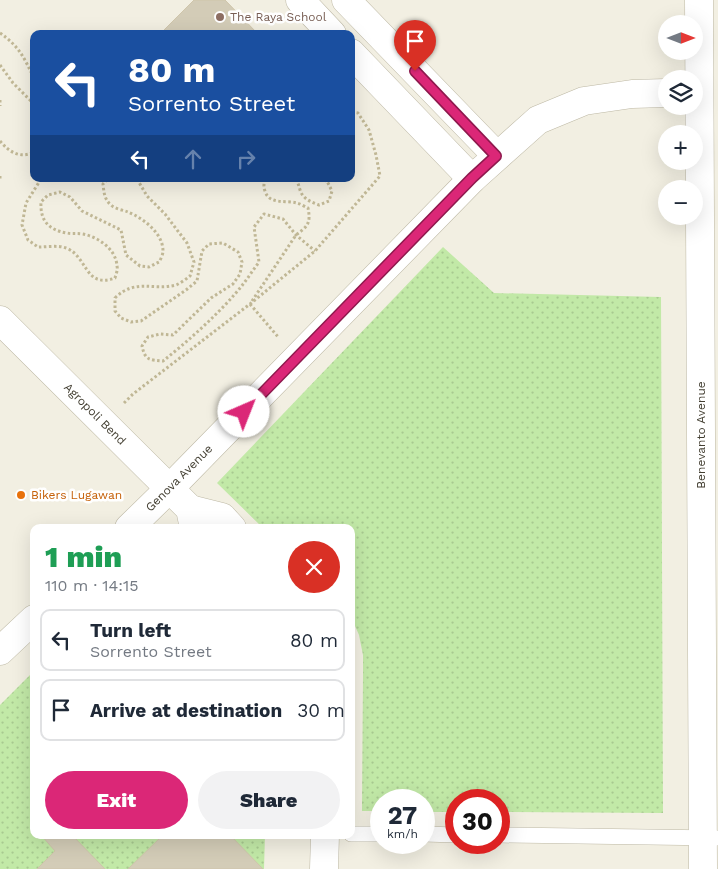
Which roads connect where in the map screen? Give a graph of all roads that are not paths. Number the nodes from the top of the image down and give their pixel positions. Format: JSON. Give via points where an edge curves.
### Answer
{"nodes":[{"id":1,"x":300,"y":0,"type":"edge"},
{"id":2,"x":346,"y":0,"type":"edge"},
{"id":3,"x":699,"y":0,"type":"edge"},
{"id":4,"x":328,"y":30,"type":"edge"},
{"id":5,"x":355,"y":57,"type":"edge"},
{"id":6,"x":704,"y":92,"type":"edge"},
{"id":7,"x":658,"y":93,"type":"edge"},
{"id":8,"x":496,"y":156,"type":"junction"},
{"id":9,"x":472,"y":178,"type":"junction"},
{"id":10,"x":0,"y":320,"type":"edge"},
{"id":11,"x":170,"y":488,"type":"junction"},
{"id":12,"x":192,"y":518,"type":"edge"},
{"id":13,"x":133,"y":524,"type":"edge"},
{"id":14,"x":228,"y":524,"type":"edge"},
{"id":15,"x":30,"y":623,"type":"edge"},
{"id":16,"x":0,"y":651,"type":"edge"},
{"id":17,"x":355,"y":834,"type":"edge"},
{"id":18,"x":370,"y":834,"type":"edge"},
{"id":19,"x":510,"y":835,"type":"edge"},
{"id":20,"x":710,"y":838,"type":"edge"},
{"id":21,"x":325,"y":839,"type":"edge"},
{"id":22,"x":324,"y":869,"type":"edge"},
{"id":23,"x":703,"y":869,"type":"edge"}],
"edges":[{"from":1,"to":4,"type":"street"},
{"from":2,"to":8,"type":"street"},
{"from":3,"to":6,"type":"street","name":"Benevanto Avenue"},
{"from":5,"to":9,"type":"street"},
{"from":6,"to":20,"type":"street","name":"Benevanto Avenue"},
{"from":7,"to":8,"type":"street","name":"Genova Avenue","via":[[584,101],[538,120]]},
{"from":8,"to":9,"type":"street","name":"Genova Avenue"},
{"from":9,"to":11,"type":"street","name":"Genova Avenue"},
{"from":10,"to":11,"type":"street","name":"Agropoli Bend"},
{"from":11,"to":12,"type":"street","name":"Agropoli Bend"},
{"from":11,"to":13,"type":"street","name":"Genova Avenue"},
{"from":12,"to":14,"type":"street","name":"Agropoli Bend","via":[[222,517]]},
{"from":15,"to":16,"type":"street"},
{"from":17,"to":18,"type":"lane"},
{"from":19,"to":20,"type":"lane"},
{"from":20,"to":23,"type":"street","name":"Benevanto Avenue"},
{"from":21,"to":22,"type":"street"}]}
